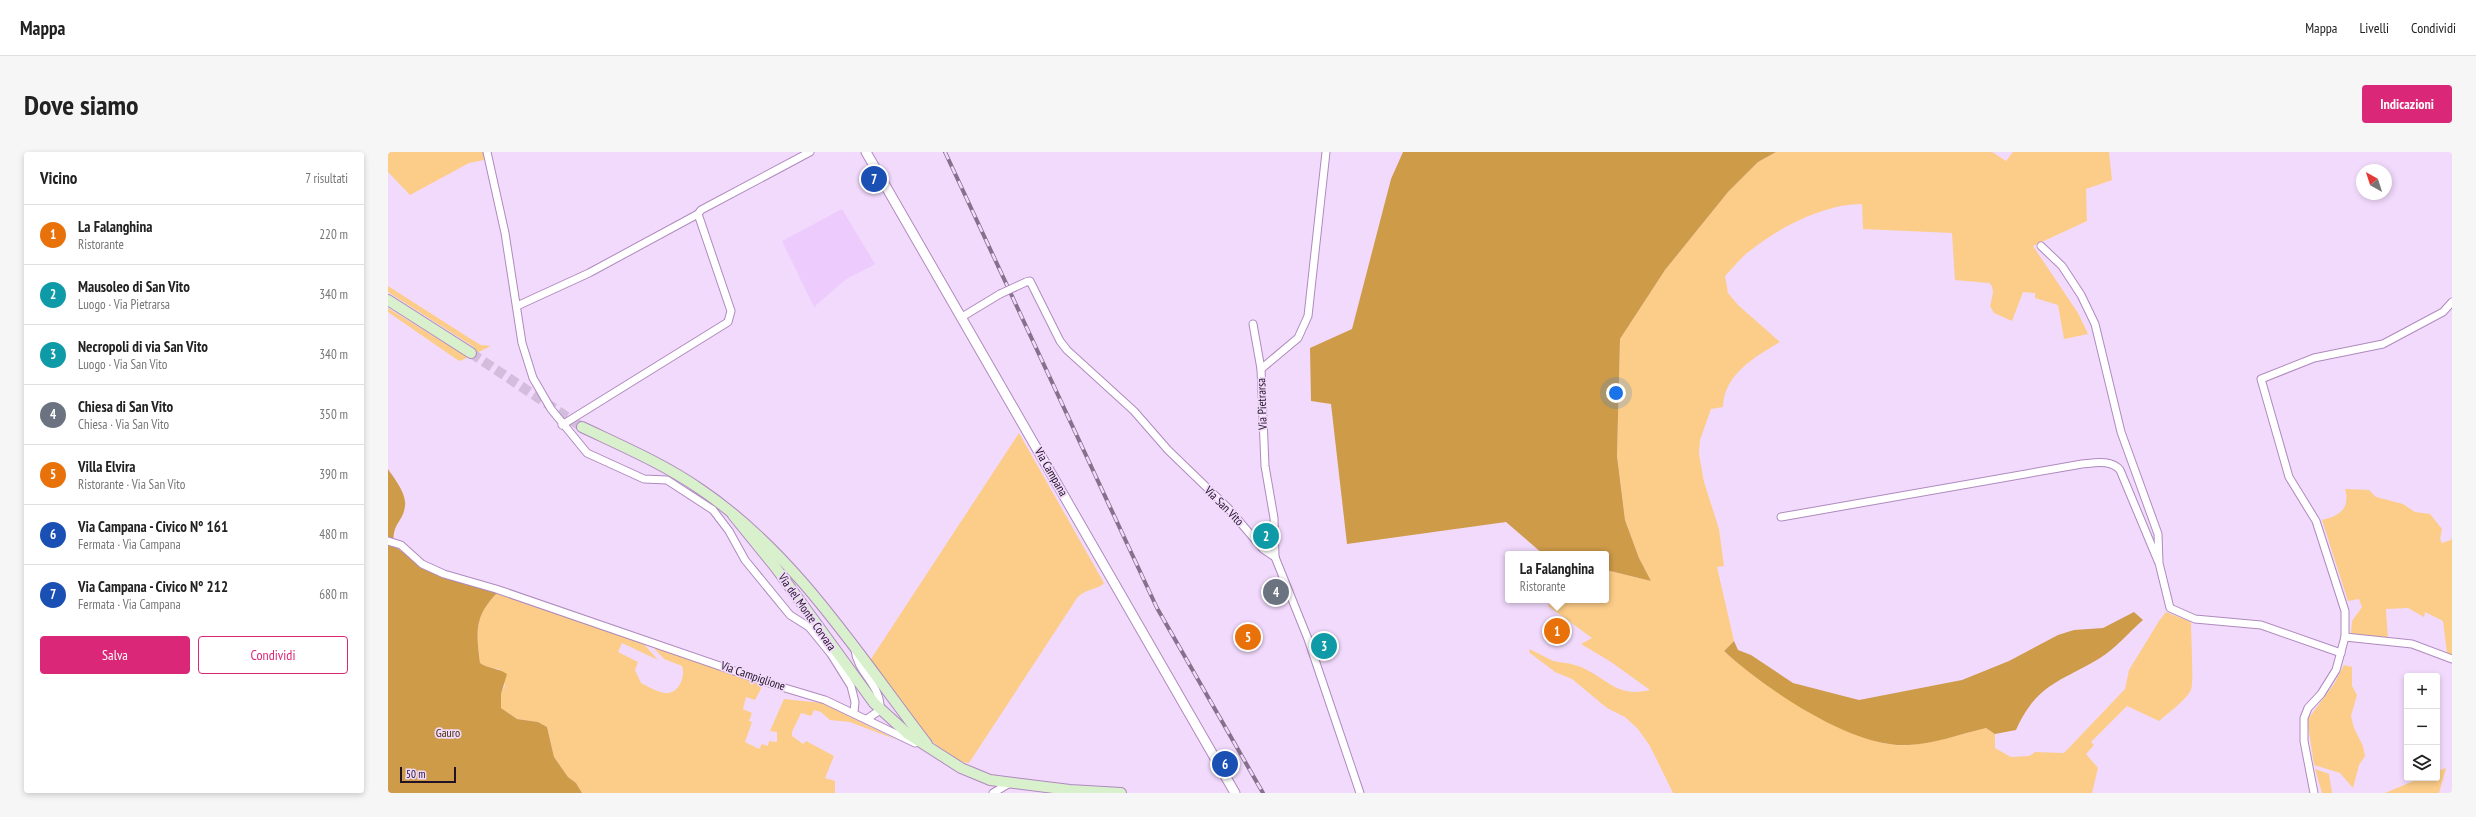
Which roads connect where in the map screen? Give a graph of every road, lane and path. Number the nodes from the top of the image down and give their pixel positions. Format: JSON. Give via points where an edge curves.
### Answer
{"nodes":[{"id":1,"x":487,"y":152,"type":"edge"},
{"id":2,"x":810,"y":152,"type":"edge"},
{"id":3,"x":866,"y":152,"type":"edge"},
{"id":4,"x":1327,"y":152,"type":"edge"},
{"id":5,"x":698,"y":214,"type":"junction"},
{"id":6,"x":2041,"y":246,"type":"dead end"},
{"id":7,"x":388,"y":300,"type":"edge"},
{"id":8,"x":2452,"y":302,"type":"edge"},
{"id":9,"x":518,"y":306,"type":"junction"},
{"id":10,"x":962,"y":316,"type":"junction"},
{"id":11,"x":1253,"y":324,"type":"dead end"},
{"id":12,"x":471,"y":353,"type":"tunnel mouth"},
{"id":13,"x":1261,"y":369,"type":"junction"},
{"id":14,"x":562,"y":425,"type":"junction"},
{"id":15,"x":582,"y":427,"type":"tunnel mouth"},
{"id":16,"x":733,"y":515,"type":"junction"},
{"id":17,"x":1781,"y":517,"type":"dead end"},
{"id":18,"x":388,"y":541,"type":"edge"},
{"id":19,"x":1275,"y":557,"type":"junction"},
{"id":20,"x":2159,"y":563,"type":"junction"},
{"id":21,"x":2345,"y":637,"type":"junction"},
{"id":22,"x":855,"y":650,"type":"junction"},
{"id":23,"x":2341,"y":653,"type":"junction"},
{"id":24,"x":2452,"y":659,"type":"edge"},
{"id":25,"x":880,"y":710,"type":"junction"},
{"id":26,"x":854,"y":712,"type":"junction"},
{"id":27,"x":867,"y":719,"type":"junction"},
{"id":28,"x":932,"y":751,"type":"junction"},
{"id":29,"x":1010,"y":783,"type":"junction"},
{"id":30,"x":993,"y":793,"type":"edge"},
{"id":31,"x":1121,"y":793,"type":"edge"},
{"id":32,"x":1235,"y":793,"type":"edge"},
{"id":33,"x":1360,"y":793,"type":"edge"},
{"id":34,"x":2314,"y":793,"type":"edge"}],
"edges":[{"from":1,"to":9,"type":"street"},
{"from":2,"to":5,"type":"street","via":[[701,210]]},
{"from":3,"to":10,"type":"street","name":"Via Campana"},
{"from":4,"to":13,"type":"street","name":"Via Pietrarsa","via":[[1308,316],[1298,338]]},
{"from":5,"to":9,"type":"street","via":[[589,272]]},
{"from":5,"to":14,"type":"street","via":[[731,311],[728,322]]},
{"from":6,"to":20,"type":"street","via":[[2062,266],[2074,283],[2095,324],[2121,432],[2158,534]]},
{"from":7,"to":12,"type":"main road"},
{"from":8,"to":21,"type":"street","via":[[2443,312],[2384,344],[2314,358],[2260,379],[2289,477],[2316,521],[2322,536],[2345,611]]},
{"from":9,"to":14,"type":"street","via":[[522,343],[533,378]]},
{"from":10,"to":19,"type":"street","name":"Via San Vito","bridge":true,"via":[[1028,281],[1067,350],[1131,408],[1168,450],[1228,508],[1263,549]]},
{"from":10,"to":32,"type":"street","name":"Via Campana"},
{"from":11,"to":13,"type":"street"},
{"from":13,"to":19,"type":"street","name":"Via Pietrarsa","via":[[1265,466],[1274,518]]},
{"from":14,"to":26,"type":"street","via":[[587,452],[644,479],[667,480],[713,510],[729,531],[745,560],[790,615],[809,627],[831,654],[850,686],[856,702]]},
{"from":15,"to":16,"type":"main road","name":"Via del Monte Corvara","via":[[699,488]]},
{"from":16,"to":22,"type":"main road","name":"Via del Monte Corvara","via":[[747,524],[784,560]]},
{"from":16,"to":25,"type":"main road","name":"Via del Monte Corvara","via":[[776,568],[849,672]]},
{"from":17,"to":20,"type":"street","via":[[2104,462],[2120,470]]},
{"from":18,"to":26,"type":"street","name":"Via Campiglione","via":[[400,545],[422,564],[444,574],[496,589]]},
{"from":19,"to":33,"type":"street","name":"Via San Vito","via":[[1308,639]]},
{"from":20,"to":23,"type":"street","via":[[2170,608],[2195,619],[2261,624]]},
{"from":21,"to":23,"type":"street"},
{"from":21,"to":24,"type":"street","via":[[2412,644]]},
{"from":22,"to":25,"type":"street","name":"Via del Monte Corvara","via":[[858,663],[877,690],[881,702]]},
{"from":22,"to":28,"type":"main road","name":"Via del Monte Corvara"},
{"from":23,"to":34,"type":"street","via":[[2336,670],[2321,694],[2308,708],[2304,718],[2304,741]]},
{"from":25,"to":27,"type":"street"},
{"from":25,"to":28,"type":"main road","name":"Via del Monte Corvara"},
{"from":26,"to":27,"type":"street","name":"Via Campiglione"},
{"from":27,"to":28,"type":"street","name":"Via Campiglione"},
{"from":28,"to":29,"type":"main road","name":"Via Campiglione","via":[[961,768],[990,780]]},
{"from":29,"to":30,"type":"street"},
{"from":29,"to":31,"type":"main road","name":"Via Campiglione"}]}
